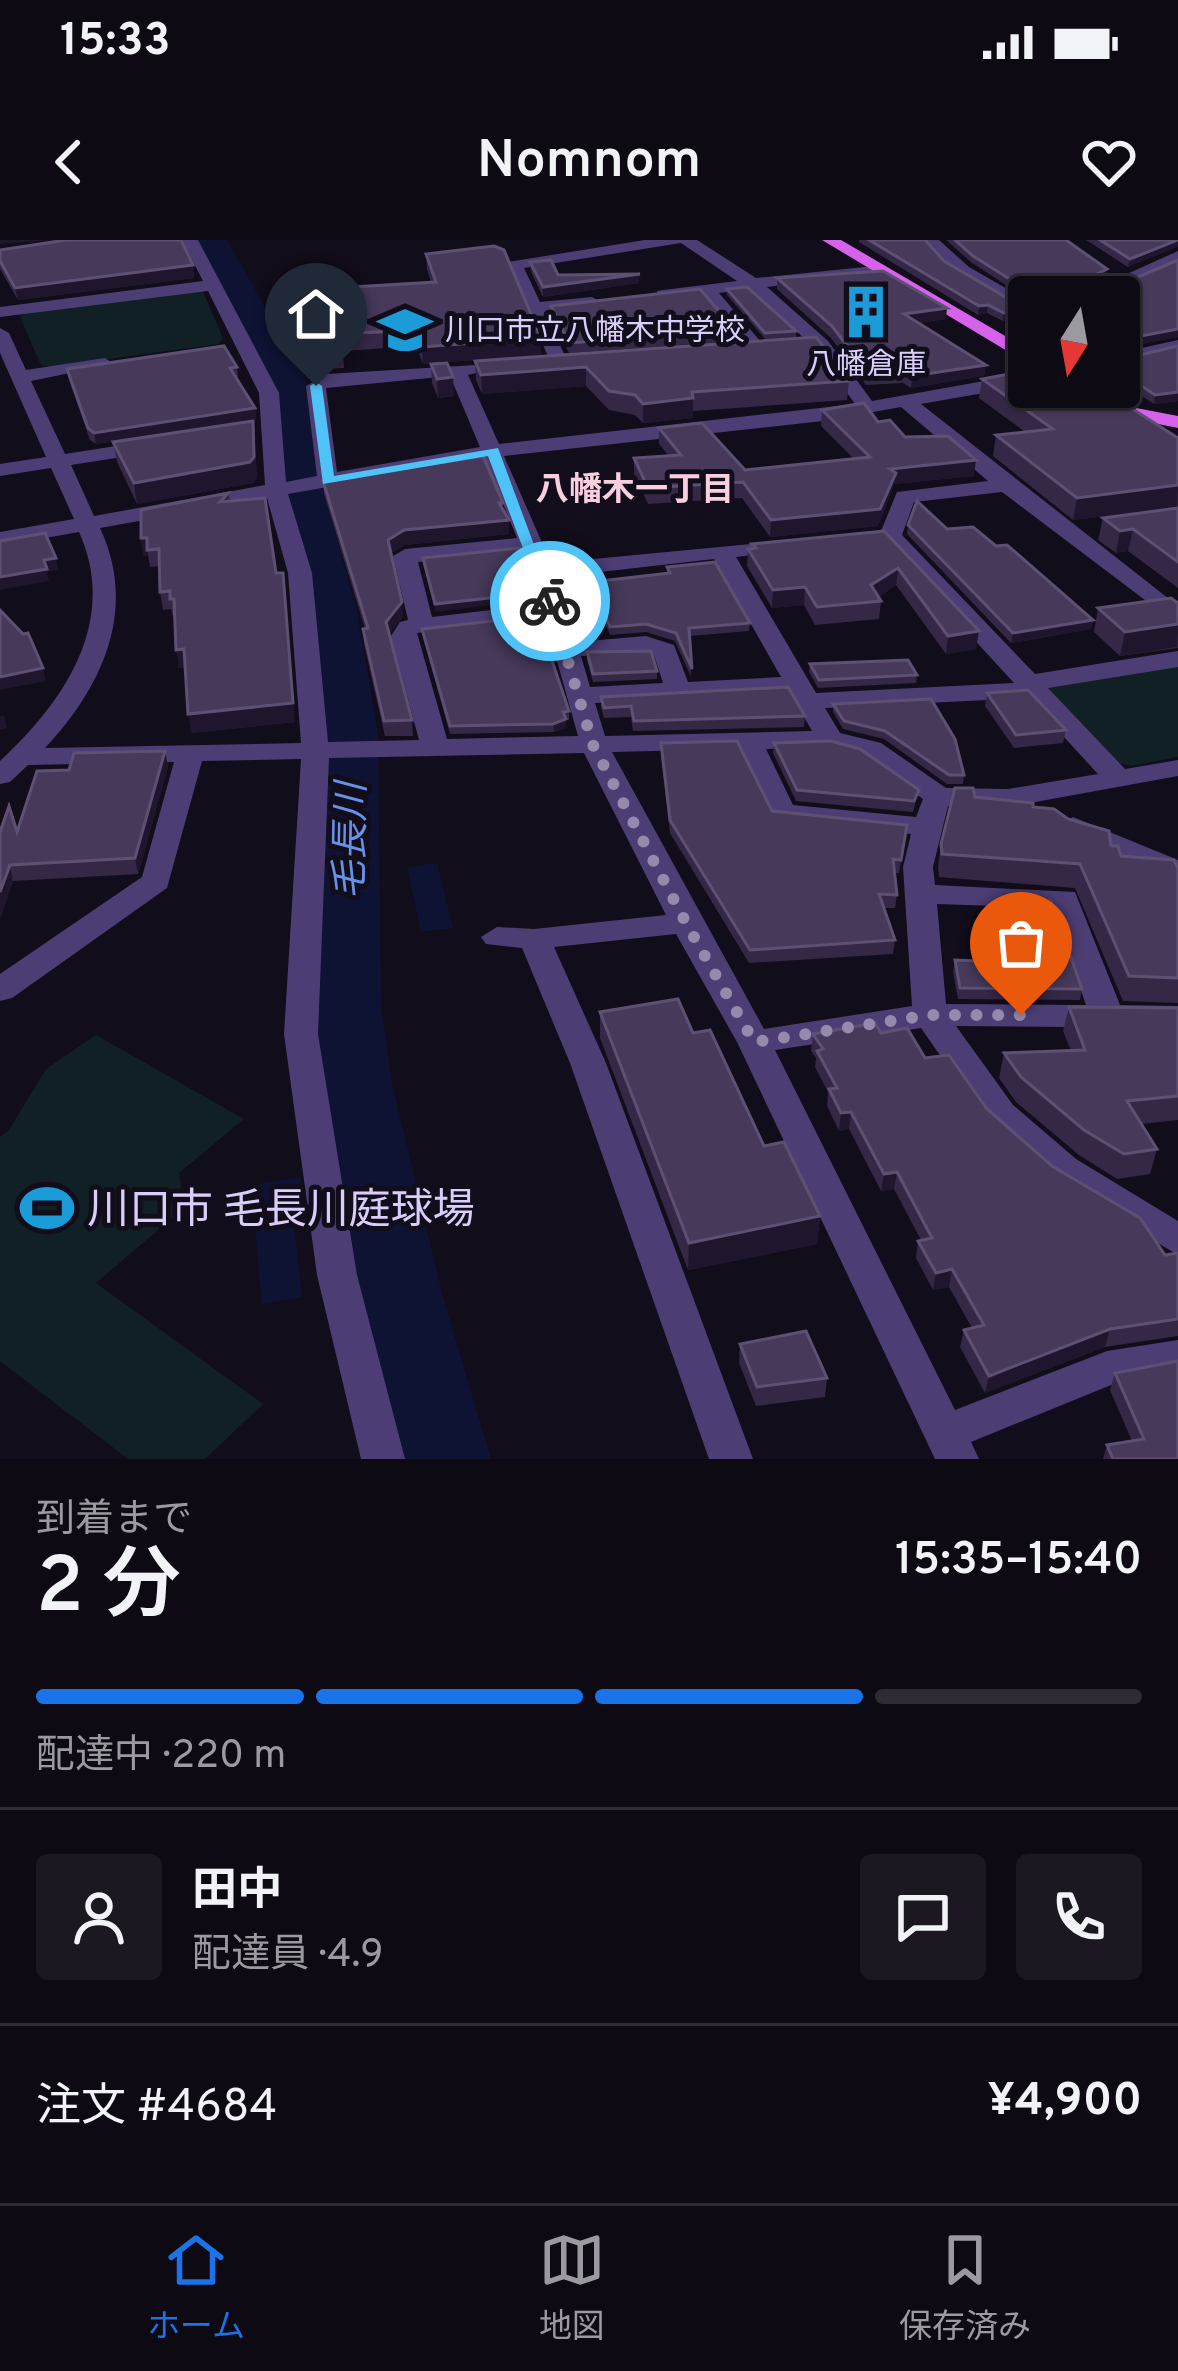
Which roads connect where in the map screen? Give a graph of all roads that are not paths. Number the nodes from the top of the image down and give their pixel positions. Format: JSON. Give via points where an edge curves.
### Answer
{"nodes":[{"id":1,"x":190,"y":240,"type":"edge"},
{"id":2,"x":552,"y":240,"type":"edge"},
{"id":3,"x":676,"y":240,"type":"edge"},
{"id":4,"x":686,"y":240,"type":"edge"},
{"id":5,"x":830,"y":240,"type":"edge"},
{"id":6,"x":931,"y":240,"type":"edge"},
{"id":7,"x":569,"y":254,"type":"junction"},
{"id":8,"x":1178,"y":256,"type":"edge"},
{"id":9,"x":1101,"y":264,"type":"edge"},
{"id":10,"x":878,"y":268,"type":"junction"},
{"id":11,"x":1123,"y":276,"type":"edge"},
{"id":12,"x":1132,"y":276,"type":"edge"},
{"id":13,"x":213,"y":285,"type":"junction"},
{"id":14,"x":754,"y":285,"type":"junction"},
{"id":15,"x":707,"y":290,"type":"junction"},
{"id":16,"x":1008,"y":293,"type":"edge"},
{"id":17,"x":642,"y":297,"type":"edge"},
{"id":18,"x":621,"y":299,"type":"edge"},
{"id":19,"x":534,"y":308,"type":"junction"},
{"id":20,"x":0,"y":312,"type":"edge"},
{"id":21,"x":0,"y":333,"type":"edge"},
{"id":22,"x":1178,"y":344,"type":"edge"},
{"id":23,"x":1008,"y":345,"type":"edge"},
{"id":24,"x":801,"y":346,"type":"junction"},
{"id":25,"x":1140,"y":354,"type":"edge"},
{"id":26,"x":131,"y":361,"type":"edge"},
{"id":27,"x":582,"y":361,"type":"edge"},
{"id":28,"x":498,"y":367,"type":"edge"},
{"id":29,"x":457,"y":370,"type":"junction"},
{"id":30,"x":20,"y":376,"type":"junction"},
{"id":31,"x":1008,"y":383,"type":"edge"},
{"id":32,"x":907,"y":402,"type":"junction"},
{"id":33,"x":868,"y":408,"type":"junction"},
{"id":34,"x":1118,"y":408,"type":"edge"},
{"id":35,"x":1125,"y":412,"type":"junction"},
{"id":36,"x":1178,"y":422,"type":"edge"},
{"id":37,"x":177,"y":442,"type":"edge"},
{"id":38,"x":1178,"y":446,"type":"edge"},
{"id":39,"x":493,"y":451,"type":"junction"},
{"id":40,"x":60,"y":460,"type":"junction"},
{"id":41,"x":0,"y":470,"type":"edge"},
{"id":42,"x":328,"y":481,"type":"junction"},
{"id":43,"x":1006,"y":485,"type":"junction"},
{"id":44,"x":276,"y":490,"type":"junction"},
{"id":45,"x":88,"y":524,"type":"junction"},
{"id":46,"x":0,"y":539,"type":"edge"},
{"id":47,"x":826,"y":542,"type":"edge"},
{"id":48,"x":721,"y":550,"type":"junction"},
{"id":49,"x":537,"y":557,"type":"junction"},
{"id":50,"x":553,"y":610,"type":"junction"},
{"id":51,"x":1178,"y":617,"type":"edge"},
{"id":52,"x":421,"y":624,"type":"junction"},
{"id":53,"x":564,"y":650,"type":"junction"},
{"id":54,"x":1178,"y":659,"type":"edge"},
{"id":55,"x":1032,"y":687,"type":"junction"},
{"id":56,"x":678,"y":690,"type":"junction"},
{"id":57,"x":803,"y":693,"type":"junction"},
{"id":58,"x":576,"y":696,"type":"junction"},
{"id":59,"x":830,"y":739,"type":"junction"},
{"id":60,"x":750,"y":743,"type":"junction"},
{"id":61,"x":593,"y":745,"type":"junction"},
{"id":62,"x":434,"y":748,"type":"junction"},
{"id":63,"x":315,"y":750,"type":"junction"},
{"id":64,"x":190,"y":753,"type":"junction"},
{"id":65,"x":22,"y":757,"type":"junction"},
{"id":66,"x":1167,"y":770,"type":"edge"},
{"id":67,"x":0,"y":776,"type":"edge"},
{"id":68,"x":1118,"y":778,"type":"junction"},
{"id":69,"x":1178,"y":794,"type":"edge"},
{"id":70,"x":1008,"y":798,"type":"junction"},
{"id":71,"x":933,"y":812,"type":"junction"},
{"id":72,"x":1175,"y":876,"type":"edge"},
{"id":73,"x":920,"y":894,"type":"junction"},
{"id":74,"x":686,"y":923,"type":"junction"},
{"id":75,"x":0,"y":990,"type":"edge"},
{"id":76,"x":930,"y":1015,"type":"junction"},
{"id":77,"x":1107,"y":1016,"type":"junction"},
{"id":78,"x":1178,"y":1017,"type":"edge"},
{"id":79,"x":754,"y":1042,"type":"junction"},
{"id":80,"x":1178,"y":1240,"type":"edge"},
{"id":81,"x":1178,"y":1358,"type":"edge"},
{"id":82,"x":951,"y":1446,"type":"edge"},
{"id":83,"x":383,"y":1459,"type":"edge"},
{"id":84,"x":731,"y":1459,"type":"edge"}],
"edges":[{"from":1,"to":13,"type":"street"},
{"from":2,"to":7,"type":"street"},
{"from":3,"to":7,"type":"street"},
{"from":4,"to":14,"type":"street"},
{"from":5,"to":10,"type":"main road"},
{"from":6,"to":16,"type":"street","via":[[952,264]]},
{"from":7,"to":19,"type":"street","via":[[514,265]]},
{"from":8,"to":12,"type":"street"},
{"from":9,"to":11,"type":"street"},
{"from":10,"to":14,"type":"street"},
{"from":10,"to":23,"type":"main road"},
{"from":13,"to":20,"type":"street"},
{"from":13,"to":44,"type":"street","via":[[231,346],[269,393],[259,430]]},
{"from":14,"to":15,"type":"street"},
{"from":14,"to":24,"type":"street"},
{"from":15,"to":17,"type":"street"},
{"from":15,"to":24,"type":"street","via":[[747,350]]},
{"from":18,"to":19,"type":"street"},
{"from":19,"to":27,"type":"street","via":[[549,363]]},
{"from":21,"to":30,"type":"street"},
{"from":22,"to":25,"type":"street"},
{"from":24,"to":33,"type":"street"},
{"from":26,"to":30,"type":"street"},
{"from":28,"to":29,"type":"street"},
{"from":29,"to":39,"type":"street"},
{"from":29,"to":42,"type":"street","via":[[316,386]]},
{"from":30,"to":40,"type":"street"},
{"from":31,"to":32,"type":"street"},
{"from":32,"to":33,"type":"street"},
{"from":32,"to":43,"type":"street"},
{"from":33,"to":39,"type":"street"},
{"from":34,"to":35,"type":"main road"},
{"from":35,"to":36,"type":"main road"},
{"from":35,"to":38,"type":"street"},
{"from":37,"to":40,"type":"street"},
{"from":39,"to":42,"type":"street"},
{"from":39,"to":49,"type":"street"},
{"from":40,"to":41,"type":"street"},
{"from":40,"to":45,"type":"street"},
{"from":42,"to":44,"type":"street"},
{"from":43,"to":51,"type":"street","via":[[1083,531]]},
{"from":43,"to":55,"type":"street","via":[[905,497],[879,537]]},
{"from":44,"to":45,"type":"street"},
{"from":44,"to":63,"type":"street","via":[[300,573]]},
{"from":45,"to":46,"type":"street"},
{"from":45,"to":65,"type":"street","via":[[109,585],[101,644],[59,716]]},
{"from":47,"to":48,"type":"street"},
{"from":48,"to":49,"type":"street"},
{"from":48,"to":57,"type":"street"},
{"from":49,"to":50,"type":"street"},
{"from":49,"to":52,"type":"street","via":[[405,556]]},
{"from":50,"to":52,"type":"street"},
{"from":50,"to":53,"type":"street"},
{"from":52,"to":62,"type":"street","via":[[403,636]]},
{"from":53,"to":56,"type":"street","via":[[665,650]]},
{"from":53,"to":58,"type":"street"},
{"from":54,"to":55,"type":"street"},
{"from":55,"to":57,"type":"street"},
{"from":55,"to":68,"type":"street"},
{"from":56,"to":57,"type":"street"},
{"from":56,"to":58,"type":"street"},
{"from":57,"to":59,"type":"street"},
{"from":58,"to":61,"type":"street"},
{"from":59,"to":60,"type":"street"},
{"from":59,"to":71,"type":"street","via":[[871,749]]},
{"from":60,"to":61,"type":"street"},
{"from":60,"to":71,"type":"street","via":[[782,812]]},
{"from":61,"to":62,"type":"street"},
{"from":61,"to":74,"type":"street"},
{"from":62,"to":63,"type":"street"},
{"from":63,"to":64,"type":"street"},
{"from":63,"to":83,"type":"street","via":[[301,1034],[337,1275]]},
{"from":64,"to":65,"type":"street"},
{"from":64,"to":75,"type":"street","via":[[156,881]]},
{"from":65,"to":67,"type":"street"},
{"from":66,"to":68,"type":"street"},
{"from":66,"to":69,"type":"street"},
{"from":68,"to":70,"type":"street"},
{"from":70,"to":71,"type":"street"},
{"from":70,"to":72,"type":"street","via":[[1115,840]]},
{"from":71,"to":73,"type":"street","via":[[918,867]]},
{"from":73,"to":76,"type":"street"},
{"from":73,"to":77,"type":"street","via":[[1064,899]]},
{"from":74,"to":79,"type":"street"},
{"from":74,"to":84,"type":"street","via":[[515,938],[588,1063]]},
{"from":76,"to":77,"type":"street"},
{"from":76,"to":79,"type":"street"},
{"from":76,"to":80,"type":"street","via":[[1000,1114],[1063,1168]]},
{"from":77,"to":78,"type":"street"},
{"from":79,"to":82,"type":"street"},
{"from":81,"to":82,"type":"street","via":[[1107,1369]]}]}
